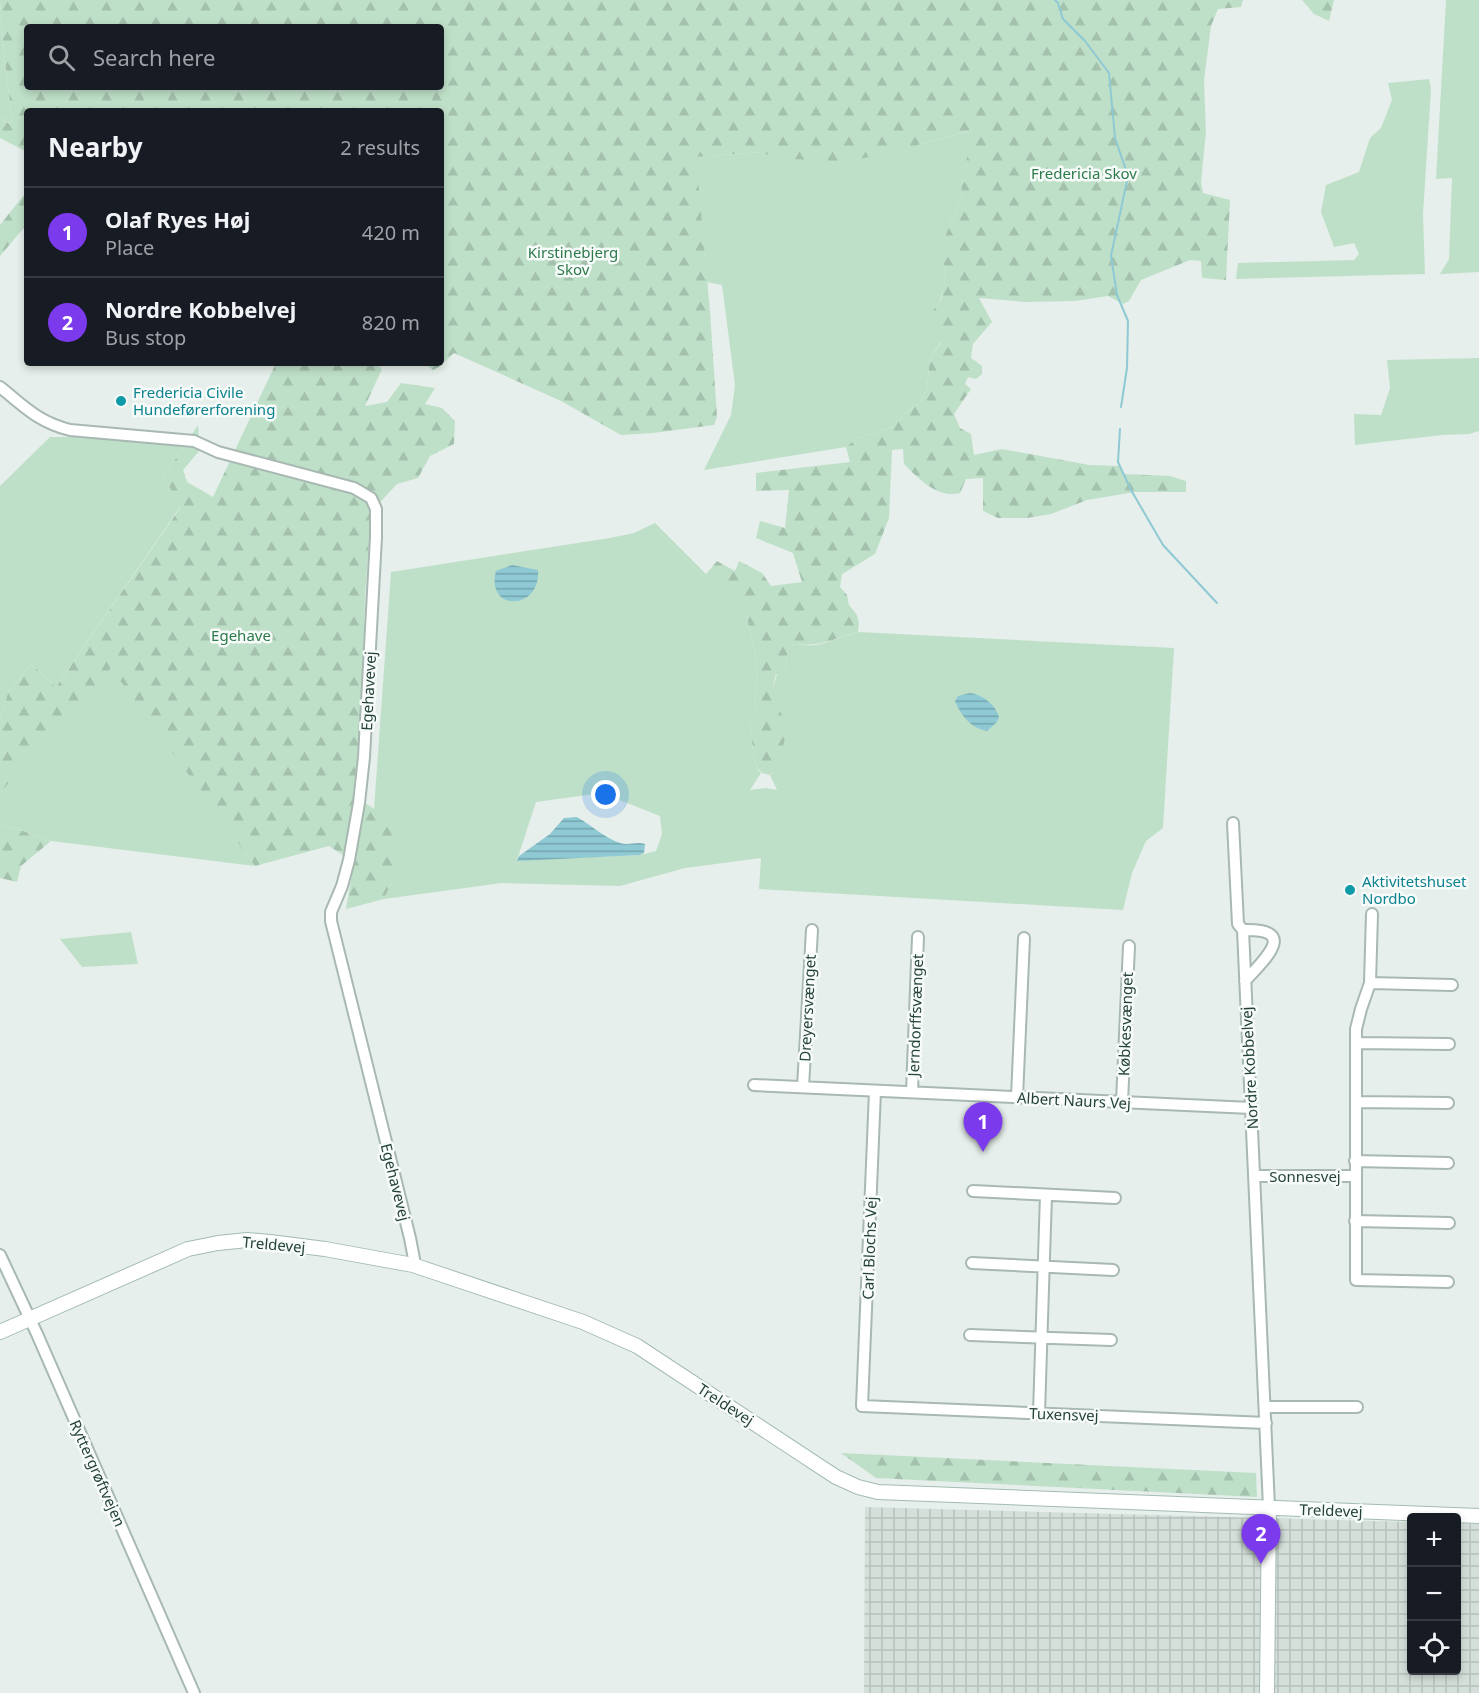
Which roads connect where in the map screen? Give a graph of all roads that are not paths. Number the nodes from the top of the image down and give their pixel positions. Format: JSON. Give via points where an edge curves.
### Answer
{"nodes":[{"id":1,"x":0,"y":387,"type":"edge"},
{"id":2,"x":1233,"y":824,"type":"dead end"},
{"id":3,"x":1372,"y":914,"type":"dead end"},
{"id":4,"x":812,"y":930,"type":"dead end"},
{"id":5,"x":1243,"y":930,"type":"junction"},
{"id":6,"x":918,"y":937,"type":"dead end"},
{"id":7,"x":1024,"y":938,"type":"dead end"},
{"id":8,"x":1129,"y":946,"type":"dead end"},
{"id":9,"x":1245,"y":981,"type":"junction"},
{"id":10,"x":1370,"y":984,"type":"junction"},
{"id":11,"x":1452,"y":985,"type":"dead end"},
{"id":12,"x":1356,"y":1042,"type":"junction"},
{"id":13,"x":1449,"y":1044,"type":"dead end"},
{"id":14,"x":754,"y":1085,"type":"dead end"},
{"id":15,"x":803,"y":1087,"type":"junction"},
{"id":16,"x":875,"y":1090,"type":"junction"},
{"id":17,"x":912,"y":1092,"type":"junction"},
{"id":18,"x":1017,"y":1097,"type":"junction"},
{"id":19,"x":1122,"y":1102,"type":"junction"},
{"id":20,"x":1356,"y":1102,"type":"junction"},
{"id":21,"x":1448,"y":1103,"type":"dead end"},
{"id":22,"x":1251,"y":1107,"type":"junction"},
{"id":23,"x":1355,"y":1161,"type":"junction"},
{"id":24,"x":1448,"y":1163,"type":"dead end"},
{"id":25,"x":1254,"y":1176,"type":"junction"},
{"id":26,"x":1355,"y":1176,"type":"junction"},
{"id":27,"x":974,"y":1191,"type":"dead end"},
{"id":28,"x":1046,"y":1195,"type":"junction"},
{"id":29,"x":1115,"y":1198,"type":"dead end"},
{"id":30,"x":1355,"y":1221,"type":"junction"},
{"id":31,"x":1449,"y":1223,"type":"dead end"},
{"id":32,"x":0,"y":1255,"type":"edge"},
{"id":33,"x":972,"y":1263,"type":"dead end"},
{"id":34,"x":414,"y":1265,"type":"junction"},
{"id":35,"x":1044,"y":1265,"type":"junction"},
{"id":36,"x":1113,"y":1270,"type":"dead end"},
{"id":37,"x":1448,"y":1282,"type":"dead end"},
{"id":38,"x":30,"y":1319,"type":"junction"},
{"id":39,"x":0,"y":1332,"type":"edge"},
{"id":40,"x":970,"y":1335,"type":"dead end"},
{"id":41,"x":1042,"y":1338,"type":"junction"},
{"id":42,"x":1111,"y":1340,"type":"dead end"},
{"id":43,"x":862,"y":1406,"type":"joint"},
{"id":44,"x":1265,"y":1407,"type":"junction"},
{"id":45,"x":1357,"y":1407,"type":"dead end"},
{"id":46,"x":1039,"y":1413,"type":"junction"},
{"id":47,"x":1266,"y":1423,"type":"junction"},
{"id":48,"x":1269,"y":1507,"type":"junction"},
{"id":49,"x":1479,"y":1516,"type":"edge"},
{"id":50,"x":194,"y":1693,"type":"edge"},
{"id":51,"x":1267,"y":1693,"type":"edge"}],
"edges":[{"from":1,"to":34,"type":"street","name":"Egehavevej","via":[[33,414],[57,427],[194,441],[218,452],[354,488],[371,498],[376,509],[376,537],[364,758],[349,860],[331,921]]},
{"from":2,"to":5,"type":"street","name":"Nordre Kobbelvej","via":[[1238,924]]},
{"from":3,"to":10,"type":"street","name":"Sonnesvej"},
{"from":4,"to":15,"type":"street","name":"Dreyersvænget"},
{"from":5,"to":9,"type":"street","name":"Nordre Kobbelvej"},
{"from":5,"to":9,"type":"street","via":[[1265,931],[1272,936],[1273,945]]},
{"from":6,"to":17,"type":"street","name":"Jerndorffsvænget"},
{"from":7,"to":18,"type":"street"},
{"from":8,"to":19,"type":"street","name":"Købkesvænget"},
{"from":9,"to":22,"type":"street","name":"Nordre Kobbelvej"},
{"from":10,"to":11,"type":"street","via":[[1440,979]]},
{"from":10,"to":12,"type":"street","name":"Sonnesvej","via":[[1356,1029]]},
{"from":12,"to":13,"type":"street"},
{"from":12,"to":20,"type":"street","name":"Sonnesvej"},
{"from":14,"to":15,"type":"street","name":"Albert Naurs Vej"},
{"from":15,"to":16,"type":"street","name":"Albert Naurs Vej"},
{"from":16,"to":17,"type":"street","name":"Albert Naurs Vej"},
{"from":16,"to":43,"type":"street","name":"Carl Blochs Vej"},
{"from":17,"to":18,"type":"street","name":"Albert Naurs Vej"},
{"from":18,"to":19,"type":"street","name":"Albert Naurs Vej"},
{"from":19,"to":22,"type":"street","name":"Albert Naurs Vej"},
{"from":20,"to":21,"type":"street"},
{"from":20,"to":23,"type":"street","name":"Sonnesvej"},
{"from":22,"to":25,"type":"street","name":"Nordre Kobbelvej"},
{"from":23,"to":24,"type":"street","name":"Sonnesvej"},
{"from":23,"to":26,"type":"street","name":"Sonnesvej"},
{"from":25,"to":26,"type":"street","name":"Sonnesvej"},
{"from":25,"to":44,"type":"street","name":"Nordre Kobbelvej"},
{"from":26,"to":30,"type":"street","name":"Sonnesvej"},
{"from":27,"to":28,"type":"street"},
{"from":28,"to":29,"type":"street"},
{"from":28,"to":35,"type":"street"},
{"from":30,"to":31,"type":"street"},
{"from":30,"to":37,"type":"street","name":"Sonnesvej","via":[[1356,1281]]},
{"from":32,"to":38,"type":"street","name":"Ryttergrøftvejen"},
{"from":33,"to":35,"type":"street"},
{"from":34,"to":38,"type":"street","name":"Treldevej","via":[[270,1242],[218,1243],[188,1249]]},
{"from":34,"to":48,"type":"street","name":"Treldevej","via":[[583,1322],[638,1346],[836,1477],[858,1487],[904,1493]]},
{"from":35,"to":36,"type":"street"},
{"from":35,"to":41,"type":"street"},
{"from":38,"to":39,"type":"street","name":"Treldevej"},
{"from":38,"to":50,"type":"street","name":"Ryttergrøftvejen"},
{"from":40,"to":41,"type":"street"},
{"from":41,"to":42,"type":"street"},
{"from":41,"to":46,"type":"street"},
{"from":43,"to":46,"type":"street","name":"Tuxensvej"},
{"from":44,"to":45,"type":"street"},
{"from":44,"to":47,"type":"street","name":"Nordre Kobbelvej"},
{"from":46,"to":47,"type":"street","name":"Tuxensvej"},
{"from":47,"to":48,"type":"street","name":"Nordre Kobbelvej"},
{"from":48,"to":49,"type":"street","name":"Treldevej"},
{"from":48,"to":51,"type":"street","name":"Nordre Kobbelvej"}]}
